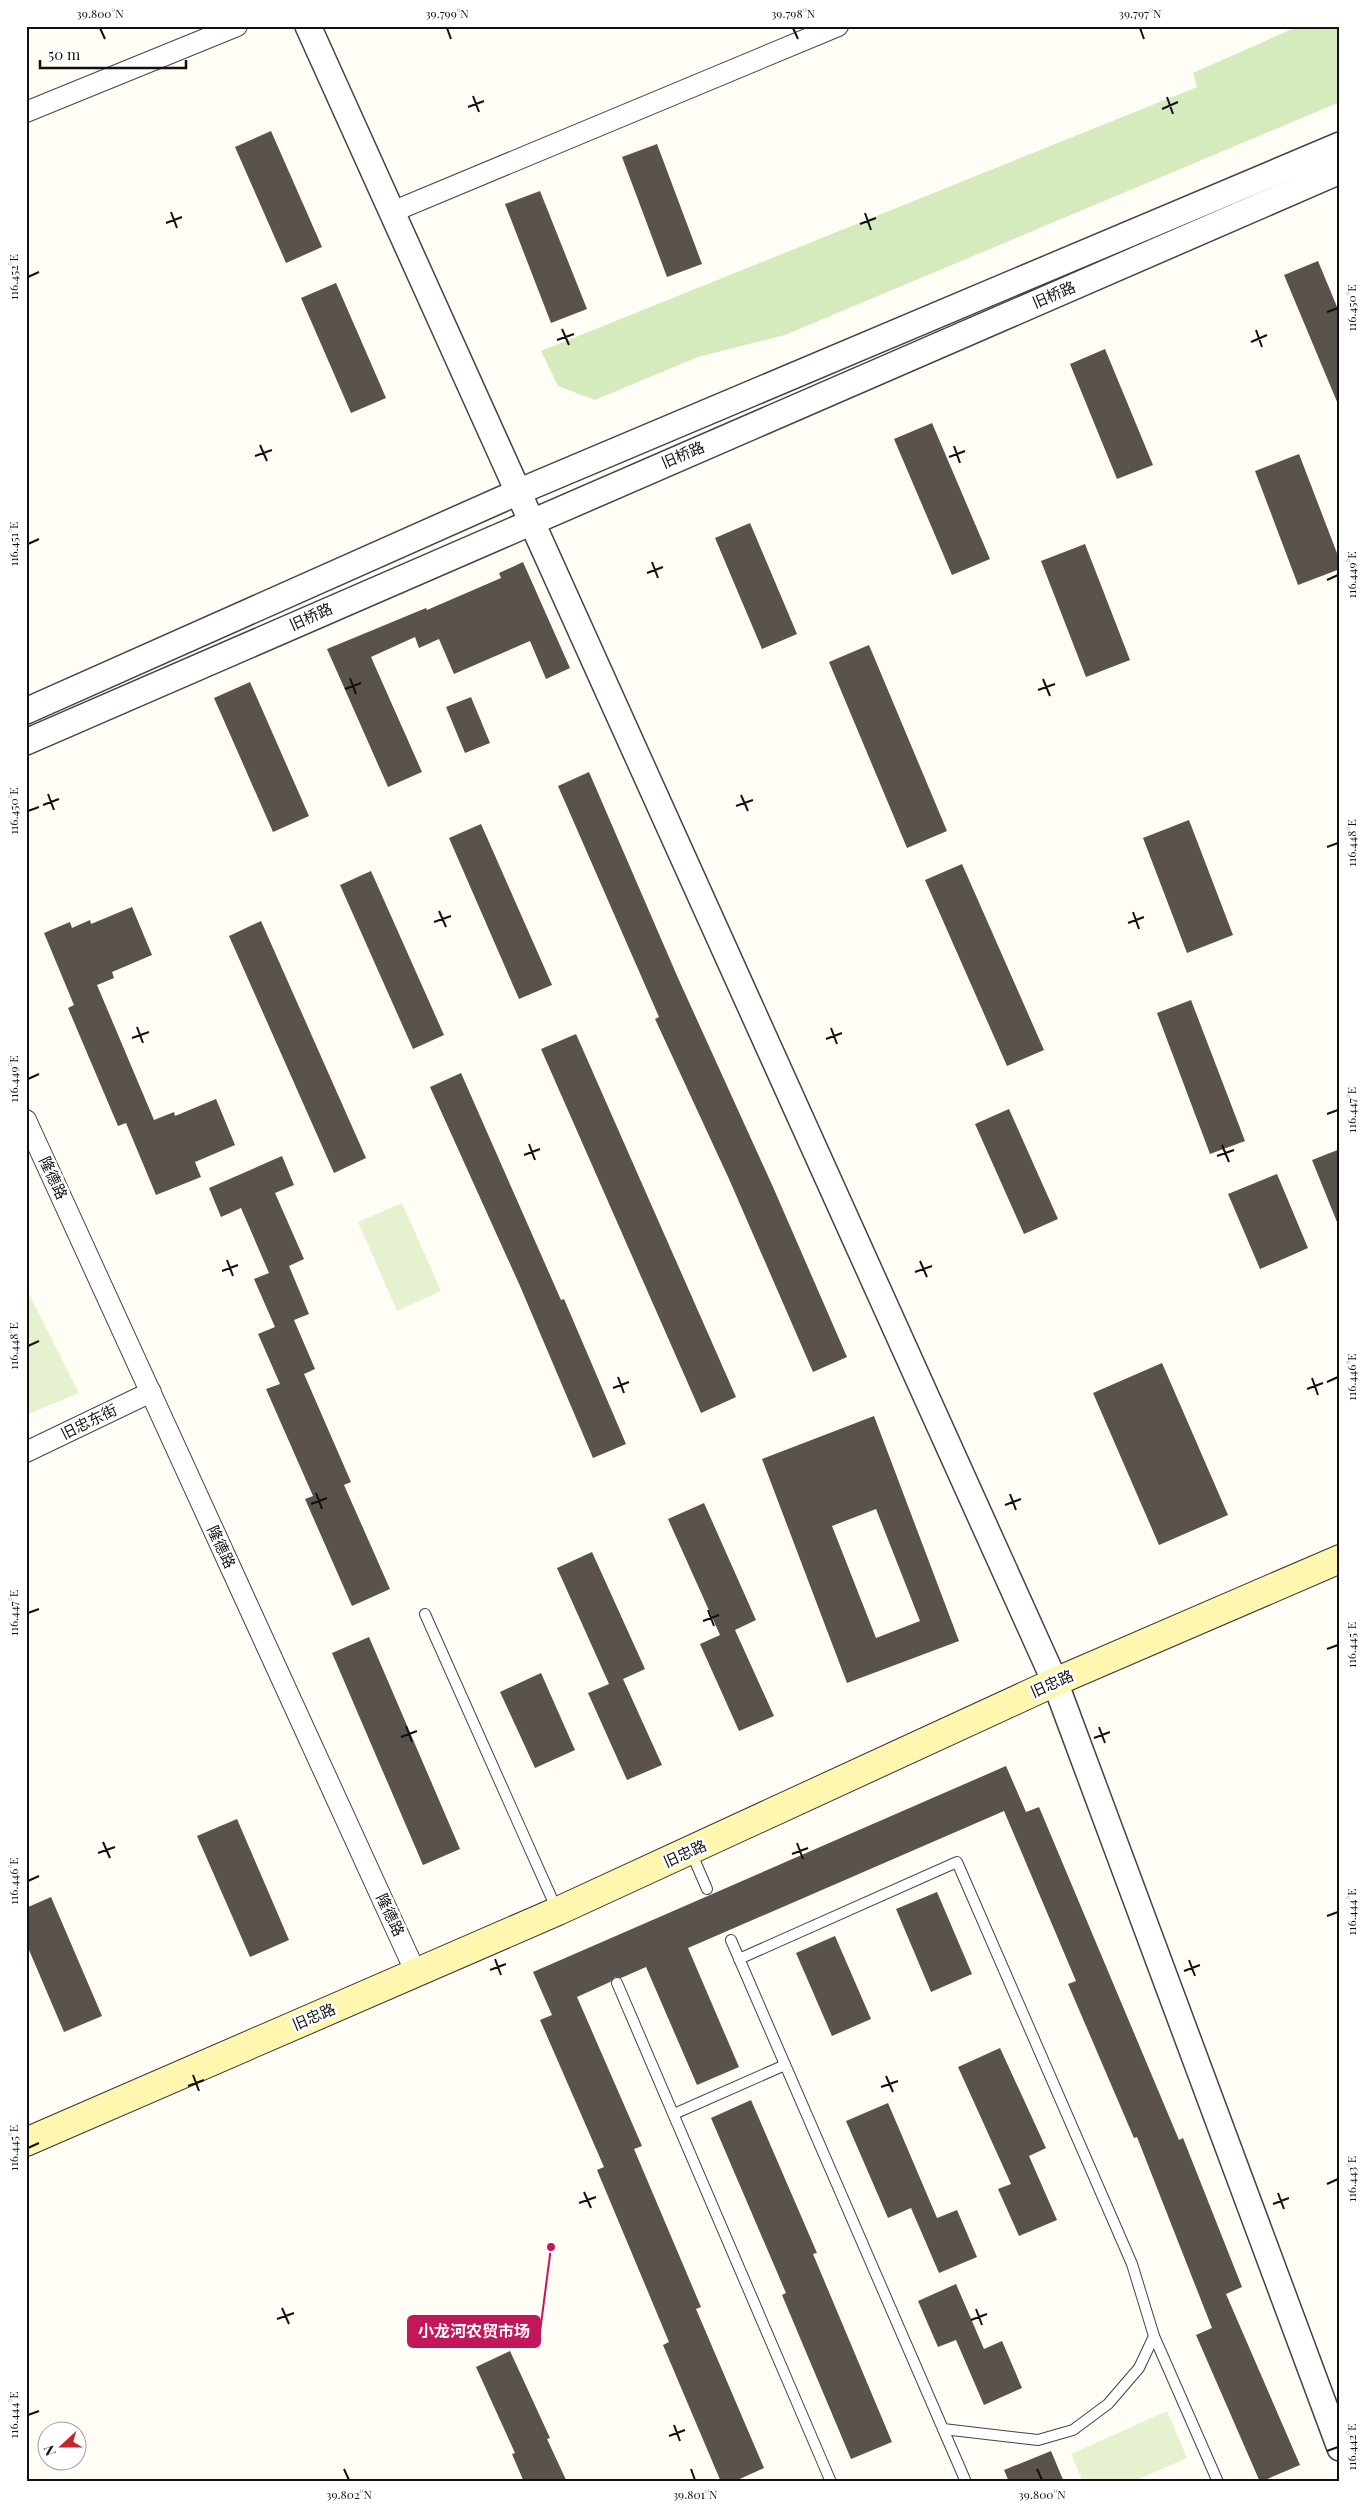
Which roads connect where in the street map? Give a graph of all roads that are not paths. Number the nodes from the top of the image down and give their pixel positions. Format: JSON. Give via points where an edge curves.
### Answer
{"nodes":[{"id":1,"x":237,"y":26,"type":"edge"},
{"id":2,"x":308,"y":26,"type":"edge"},
{"id":3,"x":838,"y":26,"type":"edge"},
{"id":4,"x":26,"y":112,"type":"edge"},
{"id":5,"x":1340,"y":145,"type":"edge"},
{"id":6,"x":1340,"y":171,"type":"edge"},
{"id":7,"x":392,"y":212,"type":"junction"},
{"id":8,"x":518,"y":492,"type":"junction"},
{"id":9,"x":532,"y":521,"type":"junction"},
{"id":10,"x":26,"y":710,"type":"edge"},
{"id":11,"x":26,"y":742,"type":"edge"},
{"id":12,"x":26,"y":1120,"type":"edge"},
{"id":13,"x":151,"y":1392,"type":"junction"},
{"id":14,"x":26,"y":1452,"type":"edge"},
{"id":15,"x":1340,"y":1559,"type":"edge"},
{"id":16,"x":425,"y":1614,"type":"dead end"},
{"id":17,"x":1055,"y":1682,"type":"junction"},
{"id":18,"x":691,"y":1852,"type":"junction"},
{"id":19,"x":707,"y":1889,"type":"dead end"},
{"id":20,"x":558,"y":1911,"type":"junction"},
{"id":21,"x":731,"y":1940,"type":"dead end"},
{"id":22,"x":739,"y":1959,"type":"junction"},
{"id":23,"x":416,"y":1974,"type":"junction"},
{"id":24,"x":618,"y":1983,"type":"dead end"},
{"id":25,"x":785,"y":2065,"type":"junction"},
{"id":26,"x":674,"y":2114,"type":"junction"},
{"id":27,"x":26,"y":2142,"type":"edge"},
{"id":28,"x":1154,"y":2336,"type":"junction"},
{"id":29,"x":943,"y":2430,"type":"junction"},
{"id":30,"x":1340,"y":2448,"type":"edge"},
{"id":31,"x":831,"y":2482,"type":"edge"},
{"id":32,"x":966,"y":2482,"type":"edge"},
{"id":33,"x":1218,"y":2482,"type":"edge"}],
"edges":[{"from":1,"to":4,"type":"street"},
{"from":2,"to":7,"type":"street"},
{"from":3,"to":7,"type":"street"},
{"from":5,"to":8,"type":"street","name":"旧桥路"},
{"from":6,"to":9,"type":"street","name":"旧桥路"},
{"from":7,"to":8,"type":"street"},
{"from":8,"to":9,"type":"street"},
{"from":8,"to":10,"type":"street","name":"旧桥路"},
{"from":9,"to":11,"type":"street","name":"旧桥路"},
{"from":9,"to":17,"type":"street"},
{"from":12,"to":13,"type":"street","name":"隆德路"},
{"from":13,"to":14,"type":"street","name":"旧忠东街"},
{"from":13,"to":23,"type":"street","name":"隆德路"},
{"from":15,"to":17,"type":"main road","name":"旧忠路"},
{"from":16,"to":20,"type":"lane"},
{"from":17,"to":18,"type":"main road","name":"旧忠路"},
{"from":17,"to":30,"type":"street"},
{"from":18,"to":19,"type":"lane"},
{"from":18,"to":20,"type":"main road","name":"旧忠路"},
{"from":20,"to":23,"type":"main road","name":"旧忠路"},
{"from":21,"to":22,"type":"lane"},
{"from":22,"to":25,"type":"lane"},
{"from":22,"to":28,"type":"lane","via":[[957,1862],[1132,2264]]},
{"from":23,"to":27,"type":"main road","name":"旧忠路"},
{"from":24,"to":26,"type":"lane"},
{"from":25,"to":26,"type":"lane"},
{"from":25,"to":29,"type":"lane"},
{"from":26,"to":31,"type":"lane"},
{"from":28,"to":29,"type":"lane","via":[[1139,2368],[1108,2404],[1074,2430],[1038,2440]]},
{"from":28,"to":33,"type":"lane"},
{"from":29,"to":32,"type":"lane"}]}
